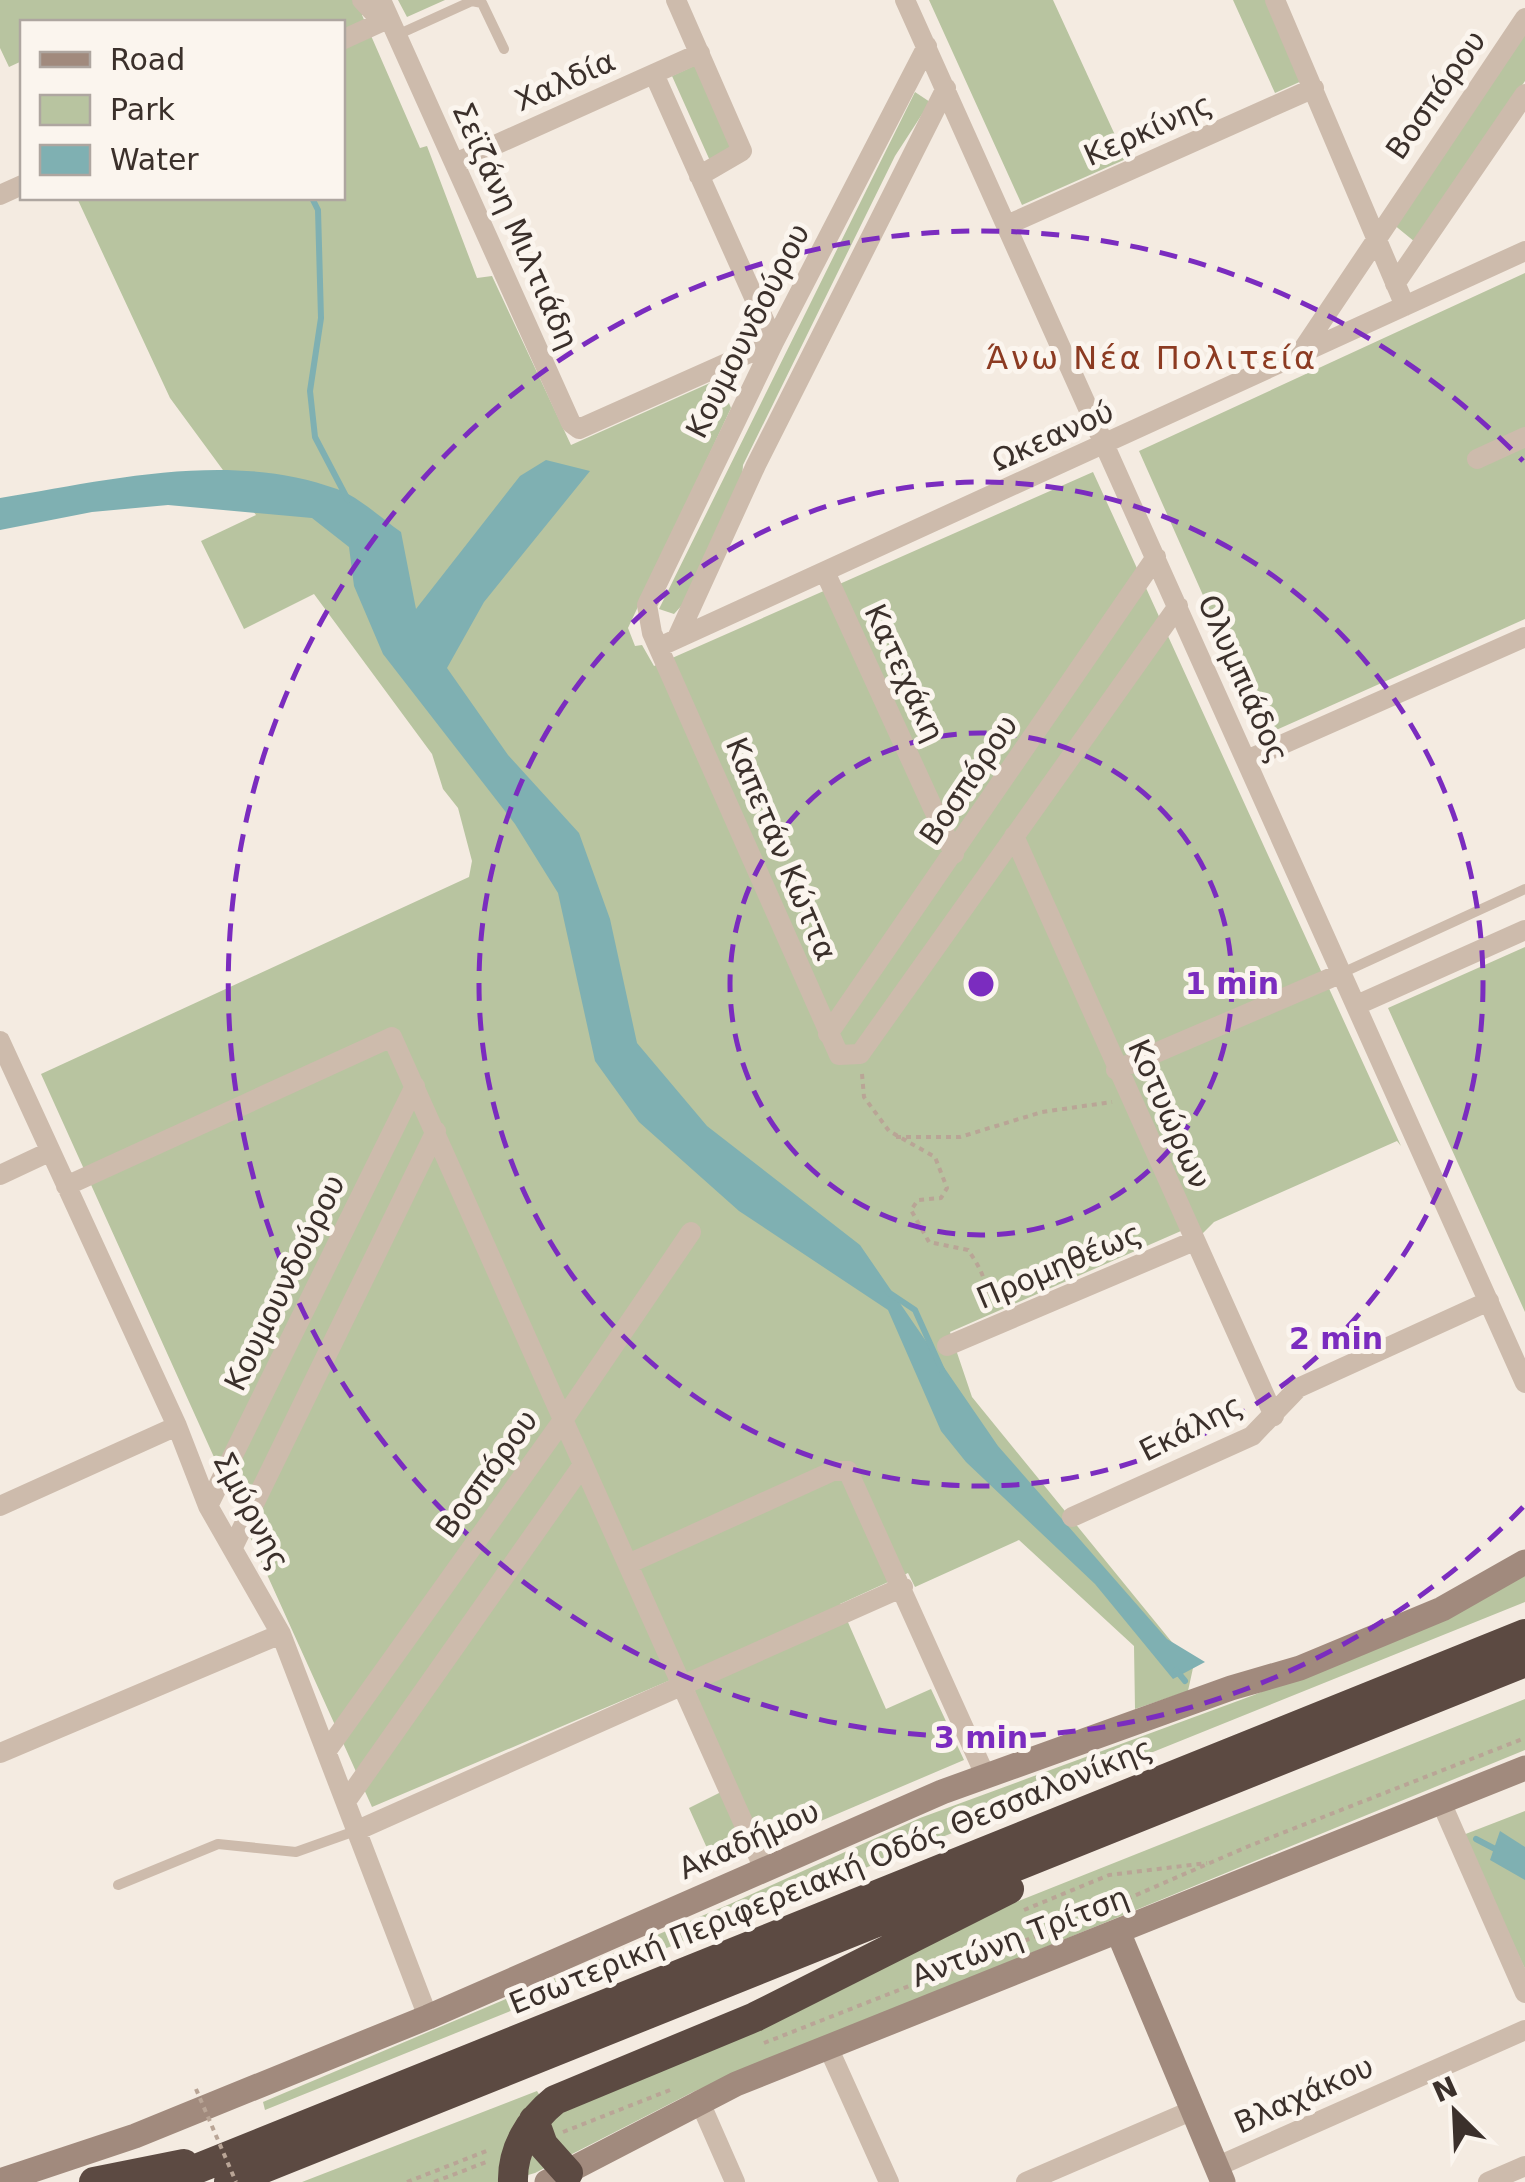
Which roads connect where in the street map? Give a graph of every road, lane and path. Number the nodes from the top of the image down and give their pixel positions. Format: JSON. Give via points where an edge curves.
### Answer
{"nodes":[{"id":1,"x":362,"y":0,"type":"edge"},
{"id":2,"x":676,"y":0,"type":"edge"},
{"id":3,"x":906,"y":0,"type":"edge"},
{"id":4,"x":1275,"y":0,"type":"edge"},
{"id":5,"x":388,"y":18,"type":"edge"},
{"id":6,"x":1525,"y":18,"type":"edge"},
{"id":7,"x":345,"y":39,"type":"edge"},
{"id":8,"x":927,"y":46,"type":"junction"},
{"id":9,"x":504,"y":49,"type":"dead end"},
{"id":10,"x":700,"y":53,"type":"junction"},
{"id":11,"x":654,"y":74,"type":"junction"},
{"id":12,"x":946,"y":88,"type":"junction"},
{"id":13,"x":1314,"y":88,"type":"junction"},
{"id":14,"x":1525,"y":94,"type":"edge"},
{"id":15,"x":454,"y":163,"type":"junction"},
{"id":16,"x":699,"y":176,"type":"junction"},
{"id":17,"x":1007,"y":226,"type":"junction"},
{"id":18,"x":1377,"y":232,"type":"junction"},
{"id":19,"x":1525,"y":251,"type":"edge"},
{"id":20,"x":1396,"y":284,"type":"junction"},
{"id":21,"x":1405,"y":306,"type":"junction"},
{"id":22,"x":774,"y":342,"type":"junction"},
{"id":23,"x":1298,"y":356,"type":"junction"},
{"id":24,"x":1525,"y":438,"type":"edge"},
{"id":25,"x":1106,"y":446,"type":"junction"},
{"id":26,"x":1476,"y":459,"type":"dead end"},
{"id":27,"x":1156,"y":557,"type":"junction"},
{"id":28,"x":824,"y":572,"type":"junction"},
{"id":29,"x":1178,"y":606,"type":"junction"},
{"id":30,"x":1525,"y":637,"type":"edge"},
{"id":31,"x":668,"y":642,"type":"junction"},
{"id":32,"x":1247,"y":760,"type":"junction"},
{"id":33,"x":1014,"y":836,"type":"junction"},
{"id":34,"x":954,"y":854,"type":"junction"},
{"id":35,"x":1525,"y":889,"type":"edge"},
{"id":36,"x":1525,"y":930,"type":"edge"},
{"id":37,"x":1342,"y":973,"type":"junction"},
{"id":38,"x":1357,"y":1005,"type":"junction"},
{"id":39,"x":828,"y":1034,"type":"junction"},
{"id":40,"x":0,"y":1041,"type":"edge"},
{"id":41,"x":860,"y":1054,"type":"junction"},
{"id":42,"x":1116,"y":1070,"type":"junction"},
{"id":43,"x":416,"y":1086,"type":"junction"},
{"id":44,"x":1129,"y":1099,"type":"junction"},
{"id":45,"x":436,"y":1130,"type":"junction"},
{"id":46,"x":896,"y":1137,"type":"junction"},
{"id":47,"x":49,"y":1152,"type":"junction"},
{"id":48,"x":0,"y":1174,"type":"edge"},
{"id":49,"x":66,"y":1186,"type":"junction"},
{"id":50,"x":691,"y":1232,"type":"dead end"},
{"id":51,"x":1194,"y":1241,"type":"junction"},
{"id":52,"x":1489,"y":1301,"type":"junction"},
{"id":53,"x":982,"y":1308,"type":"dead end"},
{"id":54,"x":947,"y":1346,"type":"dead end"},
{"id":55,"x":1525,"y":1383,"type":"edge"},
{"id":56,"x":1274,"y":1416,"type":"junction"},
{"id":57,"x":563,"y":1420,"type":"junction"},
{"id":58,"x":177,"y":1426,"type":"junction"},
{"id":59,"x":582,"y":1466,"type":"junction"},
{"id":60,"x":0,"y":1506,"type":"edge"},
{"id":61,"x":208,"y":1506,"type":"junction"},
{"id":62,"x":1072,"y":1517,"type":"dead end"},
{"id":63,"x":233,"y":1547,"type":"junction"},
{"id":64,"x":1525,"y":1562,"type":"edge"},
{"id":65,"x":628,"y":1564,"type":"junction"},
{"id":66,"x":903,"y":1587,"type":"junction"},
{"id":67,"x":281,"y":1634,"type":"junction"},
{"id":68,"x":1525,"y":1634,"type":"edge"},
{"id":69,"x":1525,"y":1662,"type":"edge"},
{"id":70,"x":683,"y":1688,"type":"junction"},
{"id":71,"x":1525,"y":1738,"type":"edge"},
{"id":72,"x":328,"y":1749,"type":"junction"},
{"id":73,"x":0,"y":1753,"type":"edge"},
{"id":74,"x":1525,"y":1768,"type":"edge"},
{"id":75,"x":986,"y":1777,"type":"junction"},
{"id":76,"x":348,"y":1800,"type":"junction"},
{"id":77,"x":1441,"y":1802,"type":"junction"},
{"id":78,"x":1150,"y":1812,"type":"junction"},
{"id":79,"x":358,"y":1830,"type":"junction"},
{"id":80,"x":1212,"y":1863,"type":"junction"},
{"id":81,"x":764,"y":1869,"type":"junction"},
{"id":82,"x":118,"y":1886,"type":"dead end"},
{"id":83,"x":1024,"y":1910,"type":"dead end"},
{"id":84,"x":1086,"y":1917,"type":"dead end"},
{"id":85,"x":1068,"y":1924,"type":"dead end"},
{"id":86,"x":1119,"y":1934,"type":"junction"},
{"id":87,"x":1525,"y":1993,"type":"edge"},
{"id":88,"x":428,"y":2017,"type":"junction"},
{"id":89,"x":801,"y":2018,"type":"dead end"},
{"id":90,"x":1525,"y":2030,"type":"edge"},
{"id":91,"x":828,"y":2047,"type":"junction"},
{"id":92,"x":196,"y":2089,"type":"dead end"},
{"id":93,"x":699,"y":2100,"type":"junction"},
{"id":94,"x":1192,"y":2110,"type":"junction"},
{"id":95,"x":525,"y":2136,"type":"junction"},
{"id":96,"x":1525,"y":2166,"type":"edge"},
{"id":97,"x":1220,"y":2174,"type":"edge"},
{"id":98,"x":236,"y":2175,"type":"edge"},
{"id":99,"x":558,"y":2177,"type":"edge"},
{"id":100,"x":0,"y":2181,"type":"edge"},
{"id":101,"x":94,"y":2182,"type":"edge"},
{"id":102,"x":164,"y":2182,"type":"edge"},
{"id":103,"x":407,"y":2182,"type":"edge"},
{"id":104,"x":434,"y":2182,"type":"edge"},
{"id":105,"x":514,"y":2182,"type":"edge"},
{"id":106,"x":735,"y":2182,"type":"edge"},
{"id":107,"x":889,"y":2182,"type":"edge"},
{"id":108,"x":1026,"y":2182,"type":"edge"},
{"id":109,"x":1488,"y":2182,"type":"edge"}],
"edges":[{"from":1,"to":5,"type":"street","name":"Σεϊζάνη Μιλτιάδη"},
{"from":2,"to":10,"type":"street"},
{"from":3,"to":8,"type":"street","name":"Ολυμπιάδος"},
{"from":4,"to":13,"type":"street"},
{"from":5,"to":7,"type":"street"},
{"from":5,"to":9,"type":"lane","via":[[482,3]]},
{"from":5,"to":15,"type":"street","name":"Σεϊζάνη Μιλτιάδη"},
{"from":6,"to":18,"type":"street","name":"Βοσπόρου"},
{"from":8,"to":12,"type":"street","name":"Ολυμπιάδος"},
{"from":8,"to":22,"type":"street","name":"Κουμουνδούρου"},
{"from":10,"to":11,"type":"street","name":"Χαλδία"},
{"from":10,"to":16,"type":"street","via":[[742,153]]},
{"from":11,"to":15,"type":"street","name":"Χαλδία"},
{"from":11,"to":16,"type":"street"},
{"from":12,"to":17,"type":"street","name":"Ολυμπιάδος"},
{"from":12,"to":31,"type":"street"},
{"from":13,"to":17,"type":"street","name":"Κερκίνης"},
{"from":13,"to":18,"type":"street"},
{"from":14,"to":20,"type":"street"},
{"from":15,"to":22,"type":"street","name":"Σεϊζάνη Μιλτιάδη","via":[[579,429]]},
{"from":16,"to":22,"type":"street"},
{"from":17,"to":25,"type":"street","name":"Ολυμπιάδος"},
{"from":18,"to":20,"type":"street"},
{"from":18,"to":23,"type":"street","name":"Βοσπόρου"},
{"from":19,"to":21,"type":"street","name":"Ωκεανού"},
{"from":20,"to":21,"type":"street"},
{"from":21,"to":23,"type":"street","name":"Ωκεανού"},
{"from":22,"to":31,"type":"street","name":"Κουμουνδούρου","via":[[650,594],[648,619]]},
{"from":23,"to":25,"type":"street","name":"Ωκεανού"},
{"from":24,"to":26,"type":"street"},
{"from":25,"to":27,"type":"street","name":"Ολυμπιάδος"},
{"from":25,"to":28,"type":"street","name":"Ωκεανού"},
{"from":27,"to":29,"type":"street","name":"Ολυμπιάδος"},
{"from":27,"to":34,"type":"street","name":"Βοσπόρου"},
{"from":28,"to":31,"type":"street","name":"Ωκεανού"},
{"from":28,"to":34,"type":"street","name":"Κατεχάκη"},
{"from":29,"to":32,"type":"street","name":"Ολυμπιάδος"},
{"from":29,"to":33,"type":"street"},
{"from":30,"to":32,"type":"street"},
{"from":31,"to":39,"type":"street","name":"Καπετάν Κώττα"},
{"from":32,"to":37,"type":"street","name":"Ολυμπιάδος"},
{"from":33,"to":41,"type":"street"},
{"from":33,"to":42,"type":"street","name":"Κοτυώρων"},
{"from":34,"to":39,"type":"street","name":"Βοσπόρου"},
{"from":35,"to":37,"type":"lane"},
{"from":36,"to":38,"type":"street"},
{"from":37,"to":38,"type":"street","name":"Ολυμπιάδος"},
{"from":37,"to":42,"type":"street"},
{"from":38,"to":52,"type":"street","name":"Ολυμπιάδος"},
{"from":39,"to":41,"type":"street","via":[[839,1055]]},
{"from":40,"to":47,"type":"street","name":"Σμύρνης"},
{"from":41,"to":46,"type":"path","via":[[864,1097]]},
{"from":42,"to":44,"type":"street","name":"Κοτυώρων"},
{"from":43,"to":45,"type":"street"},
{"from":43,"to":49,"type":"street","via":[[392,1037]]},
{"from":43,"to":61,"type":"street","name":"Κουμουνδούρου"},
{"from":44,"to":46,"type":"path","via":[[1042,1112],[960,1136]]},
{"from":44,"to":51,"type":"street","name":"Κοτυώρων"},
{"from":45,"to":57,"type":"street"},
{"from":45,"to":63,"type":"street"},
{"from":46,"to":53,"type":"path","via":[[935,1157],[942,1170],[947,1188],[941,1198],[918,1200],[911,1210],[929,1242],[968,1250],[986,1286]]},
{"from":47,"to":48,"type":"street"},
{"from":47,"to":49,"type":"street","name":"Σμύρνης"},
{"from":49,"to":58,"type":"street","name":"Σμύρνης"},
{"from":50,"to":57,"type":"street","name":"Βοσπόρου"},
{"from":51,"to":54,"type":"street","name":"Προμηθέως"},
{"from":51,"to":56,"type":"street","name":"Κοτυώρων"},
{"from":52,"to":55,"type":"street","name":"Ολυμπιάδος"},
{"from":52,"to":56,"type":"street","name":"Εκάλης","via":[[1298,1388]]},
{"from":56,"to":62,"type":"street","name":"Εκάλης","via":[[1252,1436]]},
{"from":57,"to":59,"type":"street"},
{"from":57,"to":72,"type":"street","name":"Βοσπόρου"},
{"from":58,"to":60,"type":"street"},
{"from":58,"to":61,"type":"street","name":"Σμύρνης"},
{"from":59,"to":65,"type":"street"},
{"from":59,"to":76,"type":"street"},
{"from":61,"to":63,"type":"street","name":"Σμύρνης"},
{"from":63,"to":67,"type":"street","name":"Σμύρνης"},
{"from":64,"to":75,"type":"street","name":"Ακαδήμου","via":[[1442,1609],[1300,1668]]},
{"from":65,"to":66,"type":"street","via":[[841,1470],[860,1490]]},
{"from":65,"to":70,"type":"street"},
{"from":66,"to":70,"type":"street"},
{"from":66,"to":75,"type":"street"},
{"from":67,"to":72,"type":"street","name":"Σμύρνης"},
{"from":67,"to":73,"type":"street"},
{"from":68,"to":98,"type":"highway","name":"Εσωτερική Περιφερειακή Οδός Θεσσαλονίκης"},
{"from":69,"to":78,"type":"highway","name":"Εσωτερική Περιφερειακή Οδός Θεσσαλονίκης"},
{"from":70,"to":79,"type":"street"},
{"from":70,"to":81,"type":"street"},
{"from":71,"to":80,"type":"path"},
{"from":72,"to":76,"type":"street","name":"Σμύρνης"},
{"from":74,"to":77,"type":"street","name":"Αντώνη Τρίτση"},
{"from":75,"to":81,"type":"street","name":"Ακαδήμου"},
{"from":76,"to":79,"type":"street","name":"Σμύρνης"},
{"from":77,"to":86,"type":"street","name":"Αντώνη Τρίτση"},
{"from":77,"to":87,"type":"street"},
{"from":78,"to":95,"type":"highway","via":[[1135,1830],[755,2017],[565,2094]]},
{"from":78,"to":98,"type":"highway","name":"Εσωτερική Περιφερειακή Οδός Θεσσαλονίκης"},
{"from":79,"to":82,"type":"lane","via":[[296,1852],[218,1844]]},
{"from":79,"to":88,"type":"street","name":"Σμύρνης"},
{"from":80,"to":83,"type":"path","via":[[1108,1875]]},
{"from":80,"to":84,"type":"path"},
{"from":81,"to":88,"type":"street","name":"Ακαδήμου"},
{"from":85,"to":89,"type":"path","via":[[754,2046]]},
{"from":86,"to":91,"type":"street","name":"Αντώνη Τρίτση"},
{"from":86,"to":94,"type":"street"},
{"from":88,"to":100,"type":"street","name":"Ακαδήμου","via":[[136,2136]]},
{"from":90,"to":97,"type":"street","name":"Βλαχάκου"},
{"from":91,"to":93,"type":"street","name":"Αντώνη Τρίτση"},
{"from":91,"to":107,"type":"street"},
{"from":92,"to":98,"type":"path","bridge":true},
{"from":93,"to":99,"type":"street","name":"Αντώνη Τρίτση"},
{"from":93,"to":106,"type":"street"},
{"from":94,"to":97,"type":"street"},
{"from":94,"to":108,"type":"street"},
{"from":95,"to":99,"type":"highway","via":[[547,2150]]},
{"from":95,"to":103,"type":"path"},
{"from":95,"to":104,"type":"path"},
{"from":95,"to":105,"type":"highway"},
{"from":96,"to":109,"type":"street"},
{"from":98,"to":101,"type":"highway"},
{"from":98,"to":102,"type":"highway","name":"Εσωτερική Περιφερειακή Οδός Θεσσαλονίκης"}]}
